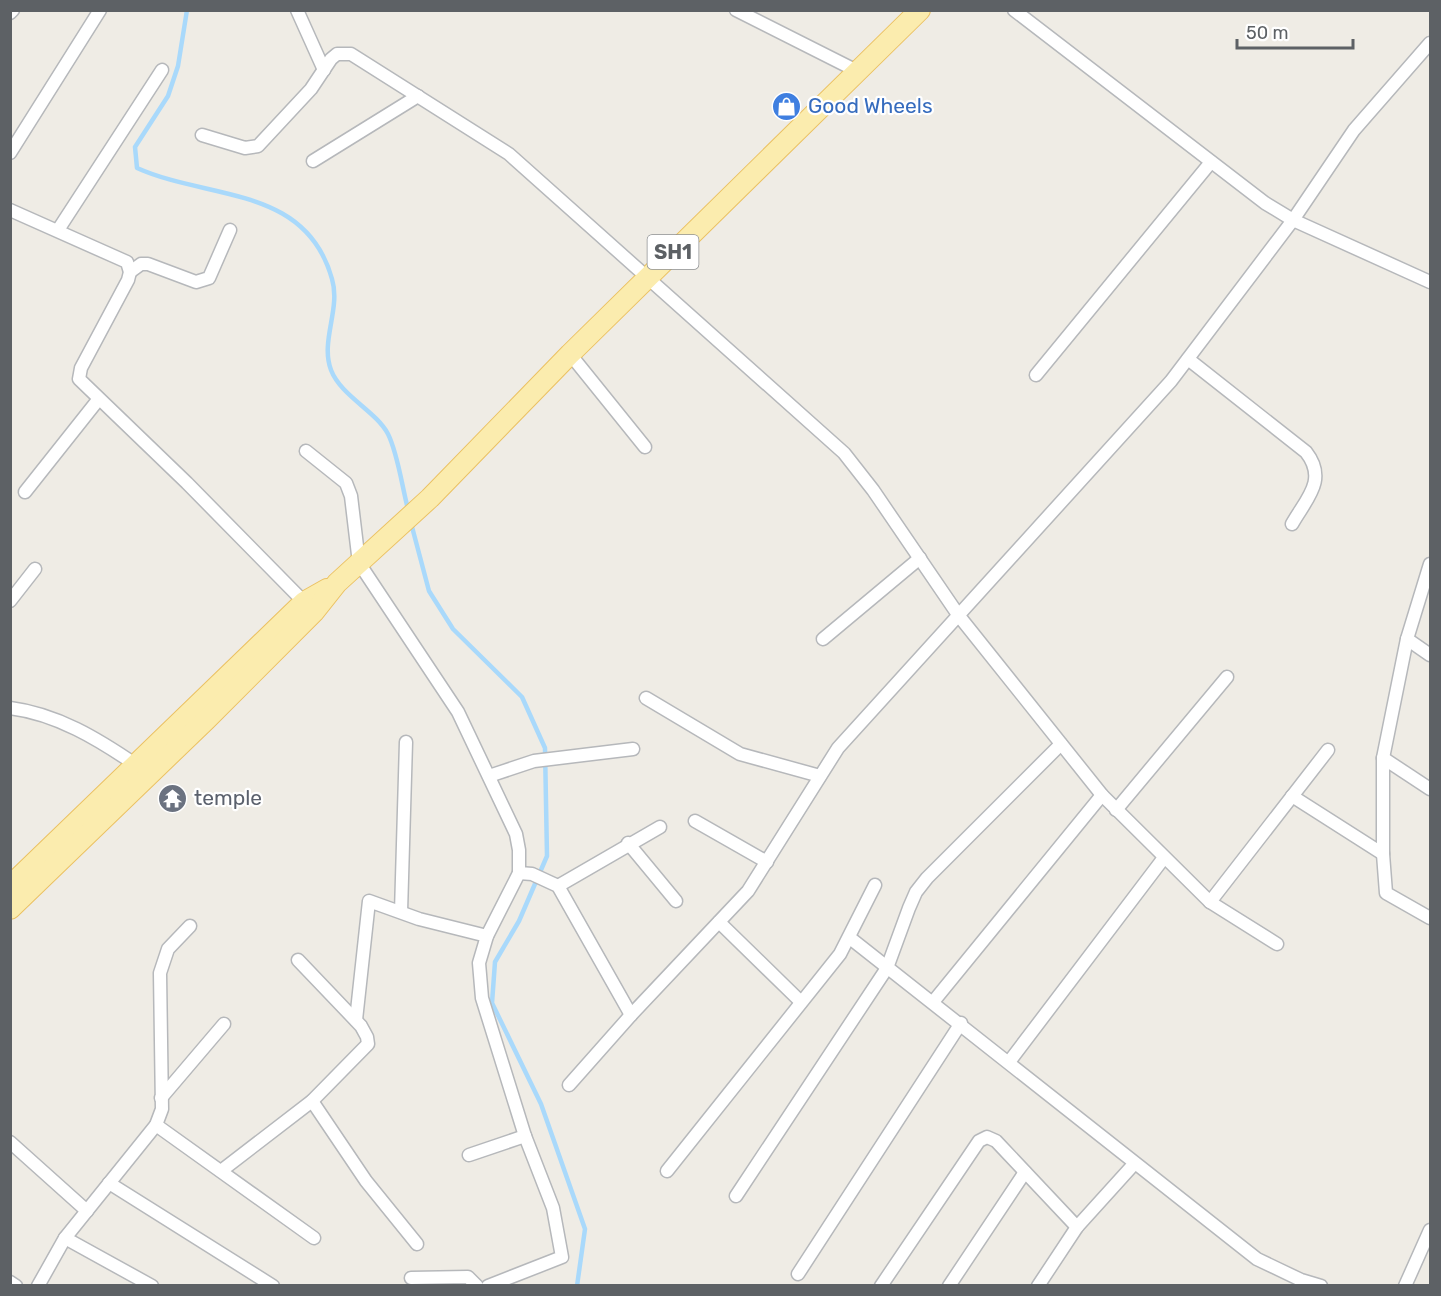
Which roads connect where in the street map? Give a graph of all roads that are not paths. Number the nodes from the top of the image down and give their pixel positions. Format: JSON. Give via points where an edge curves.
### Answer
{"nodes":[{"id":1,"x":100,"y":10,"type":"edge"},
{"id":2,"x":297,"y":10,"type":"edge"},
{"id":3,"x":736,"y":10,"type":"edge"},
{"id":4,"x":920,"y":10,"type":"edge"},
{"id":5,"x":1014,"y":10,"type":"edge"},
{"id":6,"x":1431,"y":43,"type":"edge"},
{"id":7,"x":162,"y":70,"type":"dead end"},
{"id":8,"x":324,"y":70,"type":"junction"},
{"id":9,"x":857,"y":71,"type":"junction"},
{"id":10,"x":418,"y":96,"type":"junction"},
{"id":11,"x":202,"y":135,"type":"dead end"},
{"id":12,"x":10,"y":153,"type":"edge"},
{"id":13,"x":313,"y":161,"type":"dead end"},
{"id":14,"x":1211,"y":162,"type":"junction"},
{"id":15,"x":10,"y":210,"type":"edge"},
{"id":16,"x":1293,"y":220,"type":"junction"},
{"id":17,"x":58,"y":230,"type":"junction"},
{"id":18,"x":230,"y":230,"type":"dead end"},
{"id":19,"x":130,"y":272,"type":"junction"},
{"id":20,"x":647,"y":278,"type":"junction"},
{"id":21,"x":1431,"y":282,"type":"edge"},
{"id":22,"x":570,"y":354,"type":"junction"},
{"id":23,"x":1188,"y":359,"type":"junction"},
{"id":24,"x":1036,"y":375,"type":"dead end"},
{"id":25,"x":98,"y":400,"type":"junction"},
{"id":26,"x":645,"y":447,"type":"dead end"},
{"id":27,"x":306,"y":451,"type":"dead end"},
{"id":28,"x":25,"y":492,"type":"dead end"},
{"id":29,"x":1292,"y":524,"type":"dead end"},
{"id":30,"x":920,"y":558,"type":"junction"},
{"id":31,"x":359,"y":563,"type":"junction"},
{"id":32,"x":1431,"y":564,"type":"edge"},
{"id":33,"x":35,"y":569,"type":"dead end"},
{"id":34,"x":10,"y":601,"type":"edge"},
{"id":35,"x":309,"y":607,"type":"junction"},
{"id":36,"x":959,"y":616,"type":"junction"},
{"id":37,"x":823,"y":639,"type":"dead end"},
{"id":38,"x":1407,"y":639,"type":"junction"},
{"id":39,"x":1431,"y":655,"type":"edge"},
{"id":40,"x":1227,"y":677,"type":"dead end"},
{"id":41,"x":646,"y":698,"type":"dead end"},
{"id":42,"x":10,"y":708,"type":"edge"},
{"id":43,"x":406,"y":742,"type":"dead end"},
{"id":44,"x":1061,"y":744,"type":"junction"},
{"id":45,"x":633,"y":749,"type":"dead end"},
{"id":46,"x":1328,"y":750,"type":"dead end"},
{"id":47,"x":1383,"y":758,"type":"junction"},
{"id":48,"x":136,"y":765,"type":"junction"},
{"id":49,"x":489,"y":776,"type":"junction"},
{"id":50,"x":820,"y":776,"type":"junction"},
{"id":51,"x":1431,"y":789,"type":"edge"},
{"id":52,"x":1102,"y":795,"type":"junction"},
{"id":53,"x":1292,"y":796,"type":"junction"},
{"id":54,"x":1116,"y":810,"type":"junction"},
{"id":55,"x":695,"y":821,"type":"dead end"},
{"id":56,"x":660,"y":827,"type":"dead end"},
{"id":57,"x":628,"y":843,"type":"junction"},
{"id":58,"x":1383,"y":854,"type":"junction"},
{"id":59,"x":1163,"y":859,"type":"junction"},
{"id":60,"x":767,"y":862,"type":"junction"},
{"id":61,"x":519,"y":873,"type":"junction"},
{"id":62,"x":554,"y":884,"type":"junction"},
{"id":63,"x":875,"y":885,"type":"dead end"},
{"id":64,"x":10,"y":886,"type":"edge"},
{"id":65,"x":676,"y":901,"type":"dead end"},
{"id":66,"x":1210,"y":902,"type":"junction"},
{"id":67,"x":10,"y":909,"type":"edge"},
{"id":68,"x":401,"y":912,"type":"junction"},
{"id":69,"x":1431,"y":918,"type":"edge"},
{"id":70,"x":719,"y":922,"type":"junction"},
{"id":71,"x":190,"y":926,"type":"dead end"},
{"id":72,"x":487,"y":936,"type":"junction"},
{"id":73,"x":850,"y":938,"type":"junction"},
{"id":74,"x":1277,"y":944,"type":"dead end"},
{"id":75,"x":298,"y":960,"type":"dead end"},
{"id":76,"x":887,"y":968,"type":"junction"},
{"id":77,"x":801,"y":1002,"type":"junction"},
{"id":78,"x":933,"y":1002,"type":"junction"},
{"id":79,"x":631,"y":1015,"type":"junction"},
{"id":80,"x":356,"y":1020,"type":"junction"},
{"id":81,"x":961,"y":1023,"type":"junction"},
{"id":82,"x":224,"y":1024,"type":"dead end"},
{"id":83,"x":1009,"y":1062,"type":"junction"},
{"id":84,"x":569,"y":1085,"type":"dead end"},
{"id":85,"x":161,"y":1098,"type":"junction"},
{"id":86,"x":312,"y":1101,"type":"junction"},
{"id":87,"x":156,"y":1125,"type":"junction"},
{"id":88,"x":525,"y":1136,"type":"junction"},
{"id":89,"x":10,"y":1142,"type":"edge"},
{"id":90,"x":469,"y":1155,"type":"dead end"},
{"id":91,"x":1134,"y":1164,"type":"junction"},
{"id":92,"x":221,"y":1171,"type":"junction"},
{"id":93,"x":667,"y":1172,"type":"dead end"},
{"id":94,"x":1026,"y":1172,"type":"junction"},
{"id":95,"x":109,"y":1184,"type":"junction"},
{"id":96,"x":736,"y":1196,"type":"dead end"},
{"id":97,"x":87,"y":1211,"type":"junction"},
{"id":98,"x":1077,"y":1227,"type":"junction"},
{"id":99,"x":1431,"y":1230,"type":"edge"},
{"id":100,"x":65,"y":1238,"type":"junction"},
{"id":101,"x":314,"y":1238,"type":"dead end"},
{"id":102,"x":417,"y":1244,"type":"dead end"},
{"id":103,"x":798,"y":1274,"type":"dead end"},
{"id":104,"x":411,"y":1278,"type":"dead end"},
{"id":105,"x":10,"y":1282,"type":"edge"},
{"id":106,"x":16,"y":1286,"type":"edge"},
{"id":107,"x":38,"y":1286,"type":"edge"},
{"id":108,"x":152,"y":1286,"type":"edge"},
{"id":109,"x":273,"y":1286,"type":"edge"},
{"id":110,"x":477,"y":1286,"type":"edge"},
{"id":111,"x":488,"y":1286,"type":"edge"},
{"id":112,"x":881,"y":1286,"type":"edge"},
{"id":113,"x":949,"y":1286,"type":"edge"},
{"id":114,"x":1038,"y":1286,"type":"edge"},
{"id":115,"x":1321,"y":1286,"type":"edge"},
{"id":116,"x":1404,"y":1286,"type":"edge"}],
"edges":[{"from":1,"to":12,"type":"street"},
{"from":2,"to":8,"type":"street"},
{"from":3,"to":9,"type":"street"},
{"from":4,"to":9,"type":"main road","number":"SH1"},
{"from":5,"to":14,"type":"street"},
{"from":6,"to":16,"type":"street","via":[[1366,114]]},
{"from":7,"to":17,"type":"street"},
{"from":8,"to":10,"type":"street","via":[[338,54],[351,54]]},
{"from":8,"to":11,"type":"street","via":[[258,146],[245,148]]},
{"from":9,"to":20,"type":"main road","number":"SH1"},
{"from":10,"to":13,"type":"street"},
{"from":10,"to":20,"type":"street","via":[[509,154]]},
{"from":14,"to":16,"type":"street"},
{"from":14,"to":24,"type":"street"},
{"from":15,"to":17,"type":"street"},
{"from":16,"to":21,"type":"street"},
{"from":16,"to":23,"type":"street"},
{"from":17,"to":19,"type":"street","via":[[118,255],[127,262]]},
{"from":18,"to":19,"type":"street","via":[[209,278],[203,282],[148,264]]},
{"from":19,"to":25,"type":"street","via":[[81,368],[80,379]]},
{"from":20,"to":22,"type":"main road","number":"SH1"},
{"from":20,"to":30,"type":"street","via":[[844,453]]},
{"from":22,"to":26,"type":"street"},
{"from":22,"to":31,"type":"main road","number":"SH1","via":[[430,498]]},
{"from":23,"to":29,"type":"street","via":[[1315,464],[1316,483]]},
{"from":23,"to":36,"type":"street"},
{"from":25,"to":28,"type":"street"},
{"from":25,"to":35,"type":"street","via":[[188,483]]},
{"from":27,"to":31,"type":"street","via":[[346,483],[351,495]]},
{"from":30,"to":36,"type":"street"},
{"from":30,"to":37,"type":"street"},
{"from":31,"to":35,"type":"main road"},
{"from":31,"to":49,"type":"street","via":[[458,712]]},
{"from":32,"to":38,"type":"street"},
{"from":33,"to":34,"type":"street"},
{"from":35,"to":48,"type":"main road"},
{"from":35,"to":67,"type":"main road"},
{"from":36,"to":44,"type":"street"},
{"from":36,"to":50,"type":"street","via":[[837,748]]},
{"from":38,"to":39,"type":"street"},
{"from":38,"to":47,"type":"street"},
{"from":40,"to":54,"type":"street"},
{"from":41,"to":50,"type":"street","via":[[740,754]]},
{"from":42,"to":48,"type":"street","via":[[62,722]]},
{"from":43,"to":68,"type":"street"},
{"from":44,"to":52,"type":"street"},
{"from":44,"to":76,"type":"street","via":[[916,892]]},
{"from":45,"to":49,"type":"street","via":[[534,760]]},
{"from":46,"to":53,"type":"street"},
{"from":47,"to":51,"type":"street"},
{"from":47,"to":58,"type":"street"},
{"from":48,"to":64,"type":"main road"},
{"from":49,"to":61,"type":"street","via":[[516,834]]},
{"from":50,"to":60,"type":"street"},
{"from":52,"to":54,"type":"street"},
{"from":52,"to":78,"type":"street"},
{"from":53,"to":58,"type":"street"},
{"from":53,"to":66,"type":"street"},
{"from":54,"to":59,"type":"street"},
{"from":55,"to":60,"type":"street"},
{"from":56,"to":57,"type":"street"},
{"from":57,"to":62,"type":"street"},
{"from":57,"to":65,"type":"street"},
{"from":58,"to":69,"type":"street","via":[[1386,893]]},
{"from":59,"to":66,"type":"street"},
{"from":59,"to":83,"type":"street"},
{"from":60,"to":70,"type":"street","via":[[748,891]]},
{"from":61,"to":62,"type":"street"},
{"from":61,"to":72,"type":"street"},
{"from":62,"to":79,"type":"street"},
{"from":63,"to":73,"type":"street"},
{"from":66,"to":74,"type":"street"},
{"from":68,"to":72,"type":"street"},
{"from":68,"to":80,"type":"street","via":[[369,901]]},
{"from":70,"to":77,"type":"street"},
{"from":70,"to":79,"type":"street"},
{"from":71,"to":85,"type":"street","via":[[168,950],[160,973]]},
{"from":72,"to":88,"type":"street","via":[[479,963],[482,998]]},
{"from":73,"to":76,"type":"street"},
{"from":73,"to":77,"type":"street"},
{"from":75,"to":80,"type":"street"},
{"from":76,"to":78,"type":"street"},
{"from":76,"to":96,"type":"street"},
{"from":77,"to":93,"type":"street"},
{"from":78,"to":81,"type":"street"},
{"from":79,"to":84,"type":"street"},
{"from":80,"to":86,"type":"street","via":[[368,1044]]},
{"from":81,"to":83,"type":"street"},
{"from":81,"to":103,"type":"street"},
{"from":82,"to":85,"type":"street"},
{"from":83,"to":91,"type":"street","via":[[1100,1132]]},
{"from":85,"to":87,"type":"street"},
{"from":86,"to":92,"type":"street"},
{"from":86,"to":102,"type":"street","via":[[366,1181]]},
{"from":87,"to":92,"type":"street"},
{"from":87,"to":95,"type":"street"},
{"from":88,"to":90,"type":"street"},
{"from":88,"to":111,"type":"street","via":[[553,1208],[562,1257]]},
{"from":89,"to":97,"type":"street"},
{"from":91,"to":98,"type":"street"},
{"from":91,"to":115,"type":"street","via":[[1257,1259]]},
{"from":92,"to":101,"type":"street"},
{"from":94,"to":98,"type":"street"},
{"from":94,"to":112,"type":"street","via":[[996,1141],[987,1137],[979,1142]]},
{"from":94,"to":113,"type":"street"},
{"from":95,"to":97,"type":"street"},
{"from":95,"to":109,"type":"street"},
{"from":97,"to":100,"type":"street"},
{"from":98,"to":114,"type":"street"},
{"from":99,"to":116,"type":"street"},
{"from":100,"to":107,"type":"street"},
{"from":100,"to":108,"type":"street"},
{"from":104,"to":110,"type":"street","via":[[468,1277]]},
{"from":105,"to":106,"type":"street"}]}
